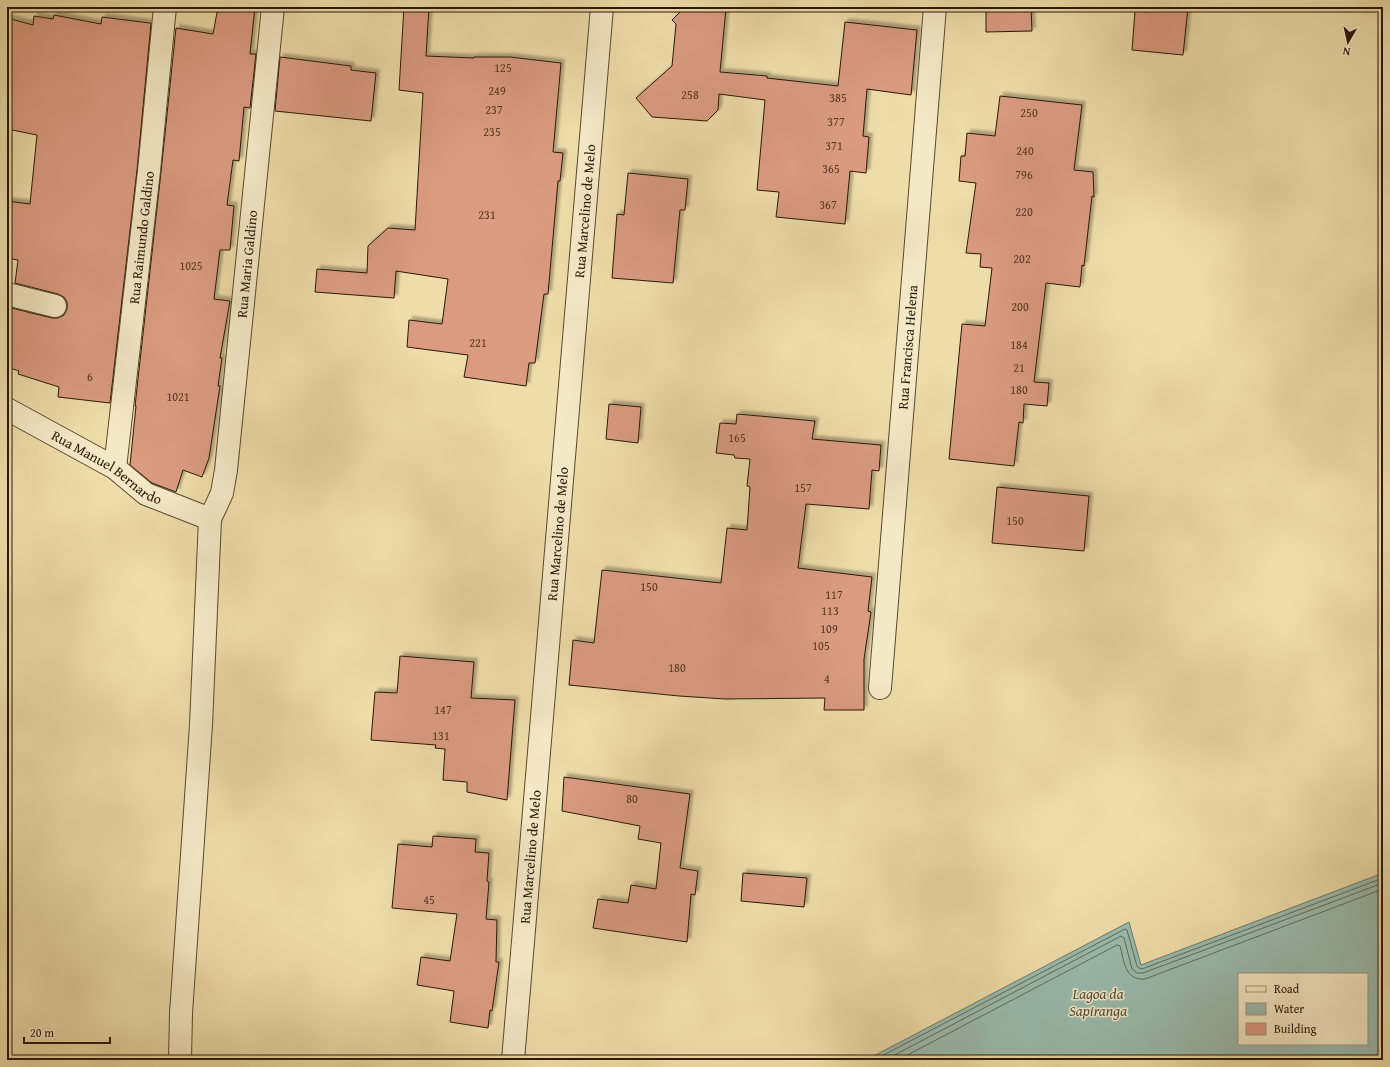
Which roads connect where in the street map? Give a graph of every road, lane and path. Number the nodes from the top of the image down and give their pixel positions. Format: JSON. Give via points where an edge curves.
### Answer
{"nodes":[{"id":1,"x":166,"y":7,"type":"edge"},
{"id":2,"x":272,"y":7,"type":"edge"},
{"id":3,"x":602,"y":7,"type":"edge"},
{"id":4,"x":934,"y":7,"type":"edge"},
{"id":5,"x":7,"y":294,"type":"edge"},
{"id":6,"x":55,"y":306,"type":"dead end"},
{"id":7,"x":7,"y":409,"type":"edge"},
{"id":8,"x":115,"y":468,"type":"junction"},
{"id":9,"x":210,"y":519,"type":"junction"},
{"id":10,"x":880,"y":688,"type":"dead end"},
{"id":11,"x":180,"y":1060,"type":"edge"},
{"id":12,"x":513,"y":1060,"type":"edge"}],
"edges":[{"from":1,"to":8,"type":"street","name":"Rua Raimundo Galdino"},
{"from":2,"to":9,"type":"street","name":"Rua Maria Galdino","via":[[226,470],[222,493]]},
{"from":3,"to":12,"type":"street","name":"Rua Marcelino de Melo"},
{"from":4,"to":10,"type":"street","name":"Rua Francisca Helena"},
{"from":5,"to":6,"type":"street"},
{"from":7,"to":8,"type":"street","name":"Rua Manuel Bernardo"},
{"from":8,"to":9,"type":"street","name":"Rua Manuel Bernardo","via":[[146,494]]},
{"from":9,"to":11,"type":"street","via":[[201,725]]}]}
